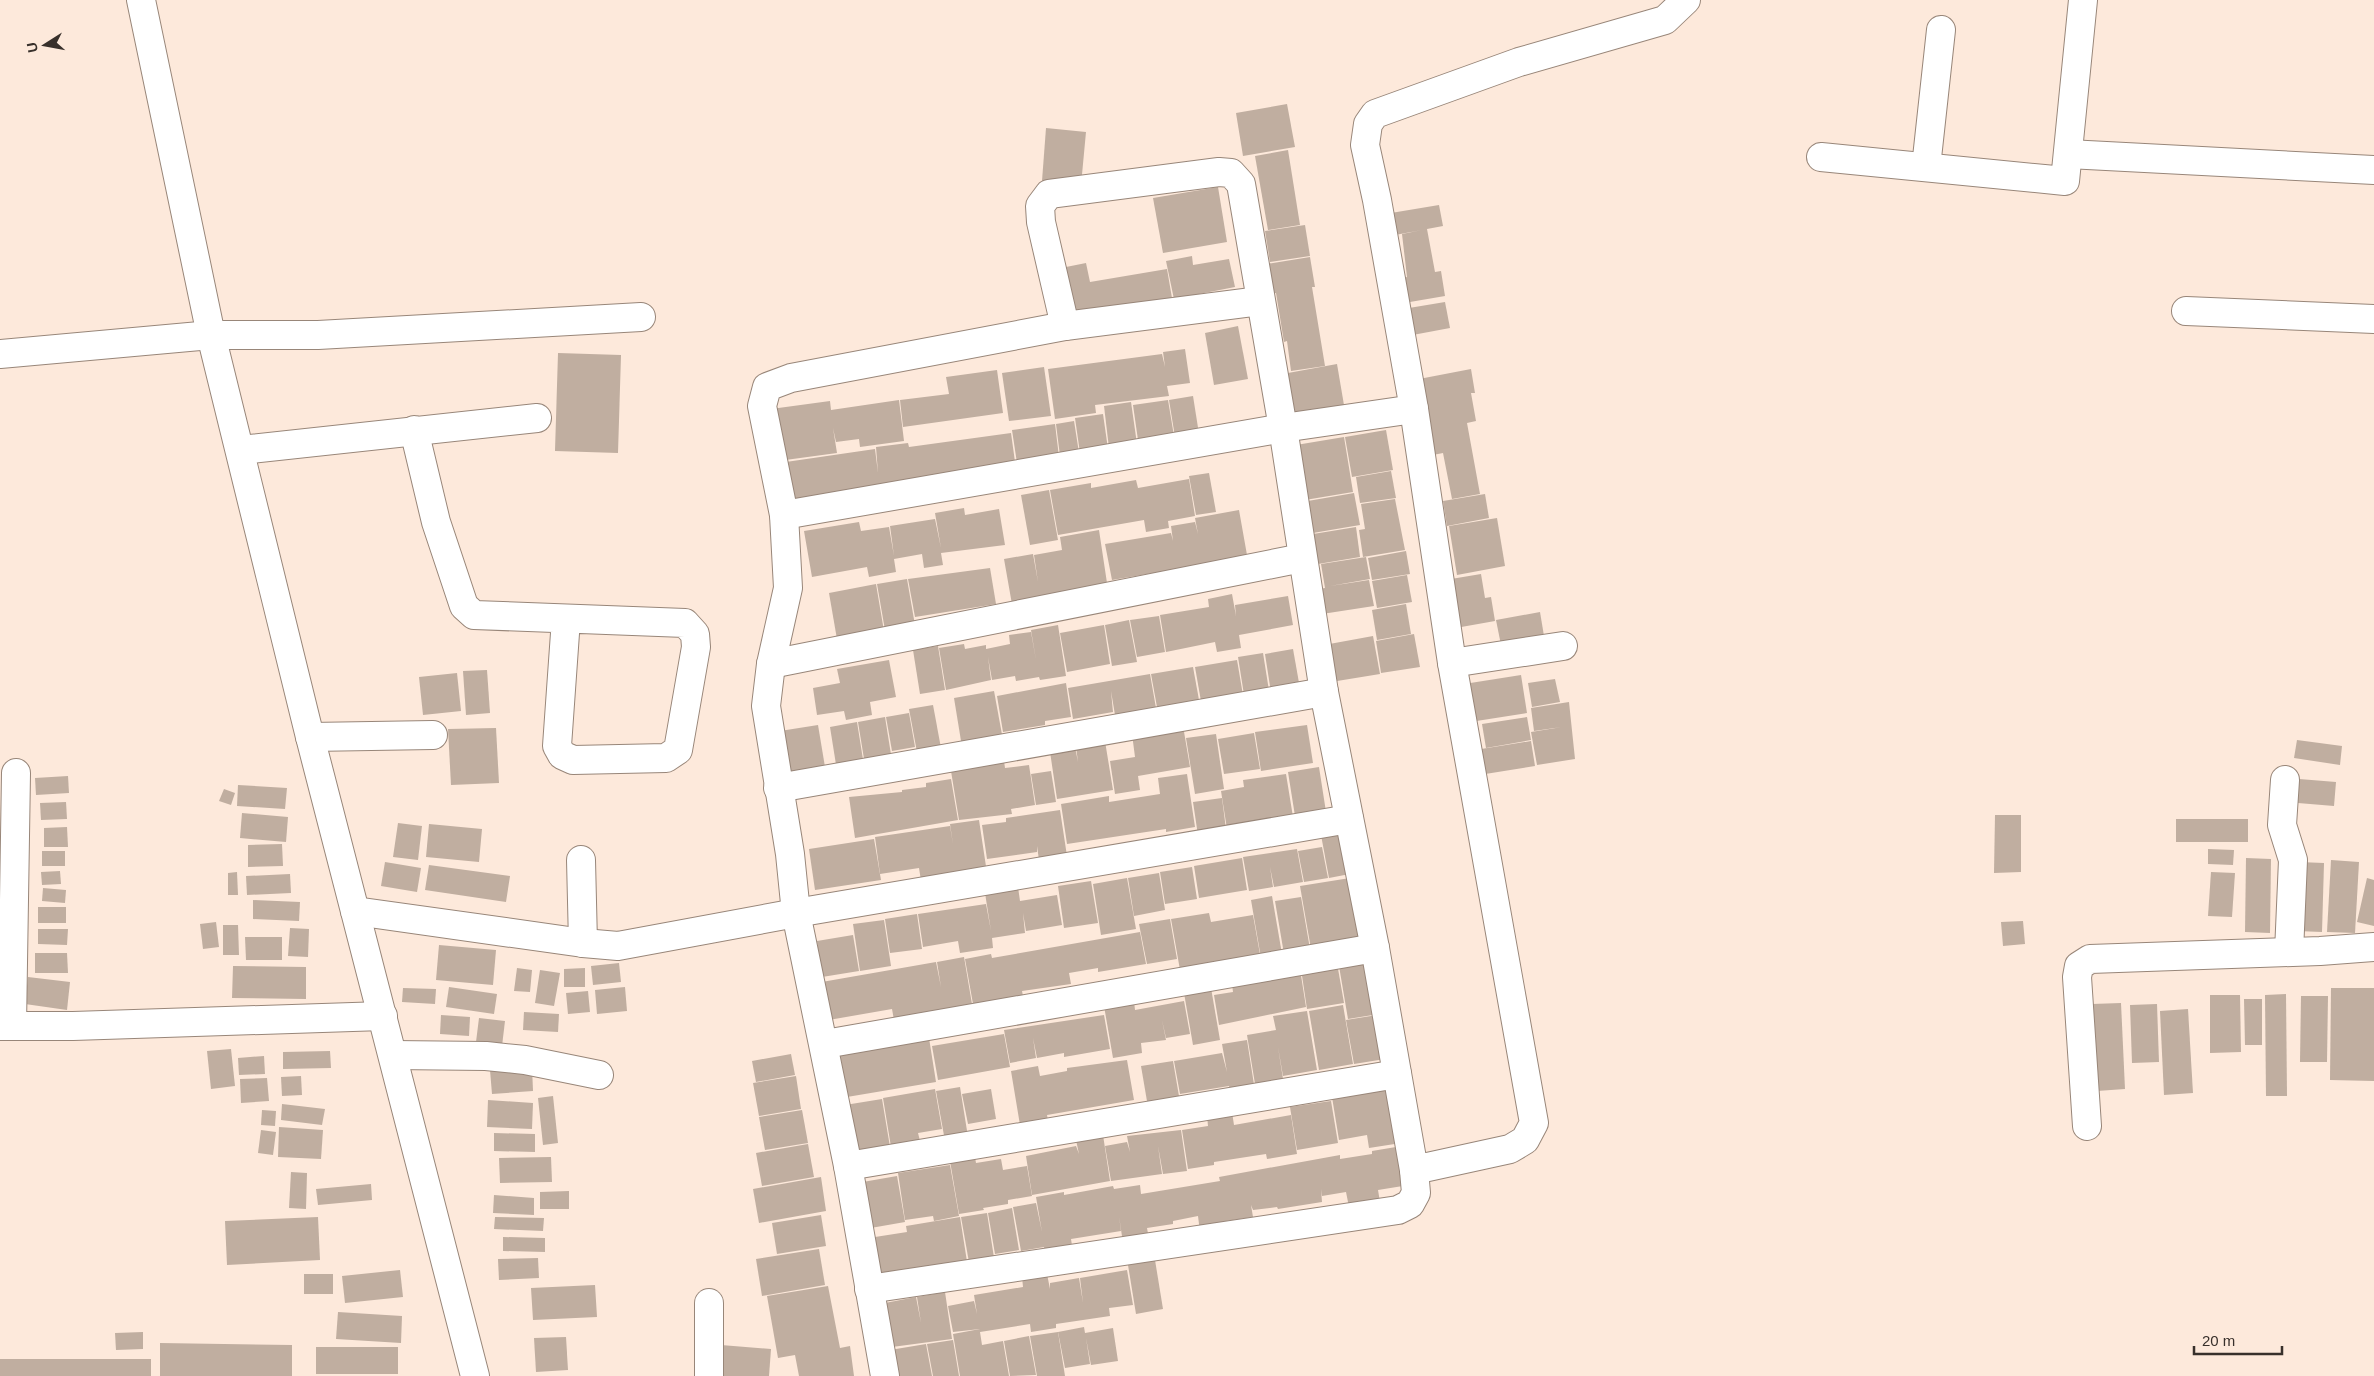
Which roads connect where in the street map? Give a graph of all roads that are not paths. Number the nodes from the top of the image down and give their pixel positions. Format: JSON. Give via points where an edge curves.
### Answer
{"nodes":[{"id":1,"x":141,"y":0,"type":"edge"},
{"id":2,"x":1686,"y":0,"type":"edge"},
{"id":3,"x":2083,"y":0,"type":"edge"},
{"id":4,"x":1941,"y":30,"type":"dead end"},
{"id":5,"x":2068,"y":154,"type":"junction"},
{"id":6,"x":1822,"y":157,"type":"dead end"},
{"id":7,"x":1926,"y":167,"type":"junction"},
{"id":8,"x":2374,"y":170,"type":"edge"},
{"id":9,"x":1260,"y":301,"type":"junction"},
{"id":10,"x":2186,"y":312,"type":"dead end"},
{"id":11,"x":641,"y":317,"type":"dead end"},
{"id":12,"x":2374,"y":319,"type":"edge"},
{"id":13,"x":1065,"y":326,"type":"junction"},
{"id":14,"x":211,"y":335,"type":"junction"},
{"id":15,"x":0,"y":354,"type":"edge"},
{"id":16,"x":1414,"y":409,"type":"junction"},
{"id":17,"x":537,"y":418,"type":"dead end"},
{"id":18,"x":1283,"y":428,"type":"junction"},
{"id":19,"x":414,"y":430,"type":"junction"},
{"id":20,"x":241,"y":450,"type":"junction"},
{"id":21,"x":784,"y":515,"type":"junction"},
{"id":22,"x":1302,"y":558,"type":"junction"},
{"id":23,"x":566,"y":619,"type":"junction"},
{"id":24,"x":1563,"y":646,"type":"dead end"},
{"id":25,"x":1452,"y":663,"type":"junction"},
{"id":26,"x":771,"y":664,"type":"junction"},
{"id":27,"x":1324,"y":692,"type":"junction"},
{"id":28,"x":433,"y":735,"type":"dead end"},
{"id":29,"x":310,"y":737,"type":"junction"},
{"id":30,"x":16,"y":773,"type":"dead end"},
{"id":31,"x":2285,"y":780,"type":"dead end"},
{"id":32,"x":778,"y":788,"type":"junction"},
{"id":33,"x":1349,"y":819,"type":"junction"},
{"id":34,"x":581,"y":860,"type":"dead end"},
{"id":35,"x":355,"y":911,"type":"junction"},
{"id":36,"x":796,"y":913,"type":"junction"},
{"id":37,"x":582,"y":943,"type":"junction"},
{"id":38,"x":2374,"y":947,"type":"edge"},
{"id":39,"x":1375,"y":948,"type":"junction"},
{"id":40,"x":2289,"y":952,"type":"junction"},
{"id":41,"x":383,"y":1016,"type":"junction"},
{"id":42,"x":6,"y":1026,"type":"edge"},
{"id":43,"x":825,"y":1044,"type":"junction"},
{"id":44,"x":393,"y":1055,"type":"junction"},
{"id":45,"x":1396,"y":1074,"type":"junction"},
{"id":46,"x":599,"y":1075,"type":"dead end"},
{"id":47,"x":2087,"y":1126,"type":"dead end"},
{"id":48,"x":848,"y":1166,"type":"junction"},
{"id":49,"x":1414,"y":1170,"type":"junction"},
{"id":50,"x":869,"y":1289,"type":"junction"},
{"id":51,"x":709,"y":1303,"type":"dead end"},
{"id":52,"x":475,"y":1376,"type":"edge"},
{"id":53,"x":709,"y":1376,"type":"edge"},
{"id":54,"x":885,"y":1376,"type":"edge"}],
"edges":[{"from":1,"to":14,"type":"street"},
{"from":2,"to":16,"type":"street","via":[[1665,20],[1519,62],[1375,114],[1368,124],[1364,145],[1377,200]]},
{"from":3,"to":5,"type":"street"},
{"from":4,"to":7,"type":"street"},
{"from":5,"to":7,"type":"street","via":[[2065,181]]},
{"from":5,"to":8,"type":"street"},
{"from":6,"to":7,"type":"street"},
{"from":9,"to":13,"type":"street"},
{"from":9,"to":13,"type":"street","via":[[1241,184],[1231,173],[1219,172],[1049,194],[1040,206],[1041,222]]},
{"from":9,"to":18,"type":"street"},
{"from":10,"to":12,"type":"street"},
{"from":11,"to":14,"type":"street","via":[[327,334]]},
{"from":13,"to":21,"type":"street","via":[[791,378],[767,387],[762,406]]},
{"from":14,"to":15,"type":"street"},
{"from":14,"to":20,"type":"street"},
{"from":16,"to":18,"type":"street"},
{"from":16,"to":25,"type":"street"},
{"from":17,"to":19,"type":"street"},
{"from":18,"to":21,"type":"street"},
{"from":18,"to":22,"type":"street"},
{"from":19,"to":20,"type":"street"},
{"from":19,"to":23,"type":"street","via":[[436,522],[464,606],[474,615]]},
{"from":20,"to":29,"type":"street"},
{"from":21,"to":26,"type":"street","via":[[788,588]]},
{"from":22,"to":26,"type":"street"},
{"from":22,"to":27,"type":"street"},
{"from":23,"to":23,"type":"street","via":[[685,623],[695,634],[696,647],[678,750],[666,758],[573,760],[562,754],[557,746]]},
{"from":24,"to":25,"type":"street"},
{"from":25,"to":49,"type":"street","via":[[1534,1123],[1525,1140],[1510,1149]]},
{"from":26,"to":32,"type":"street","via":[[766,706]]},
{"from":27,"to":32,"type":"street"},
{"from":27,"to":33,"type":"street"},
{"from":28,"to":29,"type":"street"},
{"from":29,"to":35,"type":"street"},
{"from":30,"to":42,"type":"street"},
{"from":31,"to":40,"type":"street","via":[[2282,825],[2293,860]]},
{"from":32,"to":36,"type":"street"},
{"from":33,"to":36,"type":"street"},
{"from":33,"to":39,"type":"street"},
{"from":34,"to":37,"type":"street"},
{"from":35,"to":37,"type":"street"},
{"from":35,"to":41,"type":"street"},
{"from":36,"to":37,"type":"street","via":[[618,946]]},
{"from":36,"to":43,"type":"street"},
{"from":38,"to":40,"type":"street"},
{"from":39,"to":43,"type":"street"},
{"from":39,"to":45,"type":"street"},
{"from":40,"to":47,"type":"street","via":[[2090,959],[2079,966],[2077,977]]},
{"from":41,"to":42,"type":"street"},
{"from":41,"to":44,"type":"street"},
{"from":43,"to":48,"type":"street"},
{"from":44,"to":46,"type":"street","via":[[486,1056],[525,1060]]},
{"from":44,"to":52,"type":"street"},
{"from":45,"to":48,"type":"street"},
{"from":45,"to":49,"type":"street"},
{"from":48,"to":50,"type":"street"},
{"from":49,"to":50,"type":"street","via":[[1416,1192],[1410,1204],[1398,1210]]},
{"from":50,"to":54,"type":"street"},
{"from":51,"to":53,"type":"street"}]}
